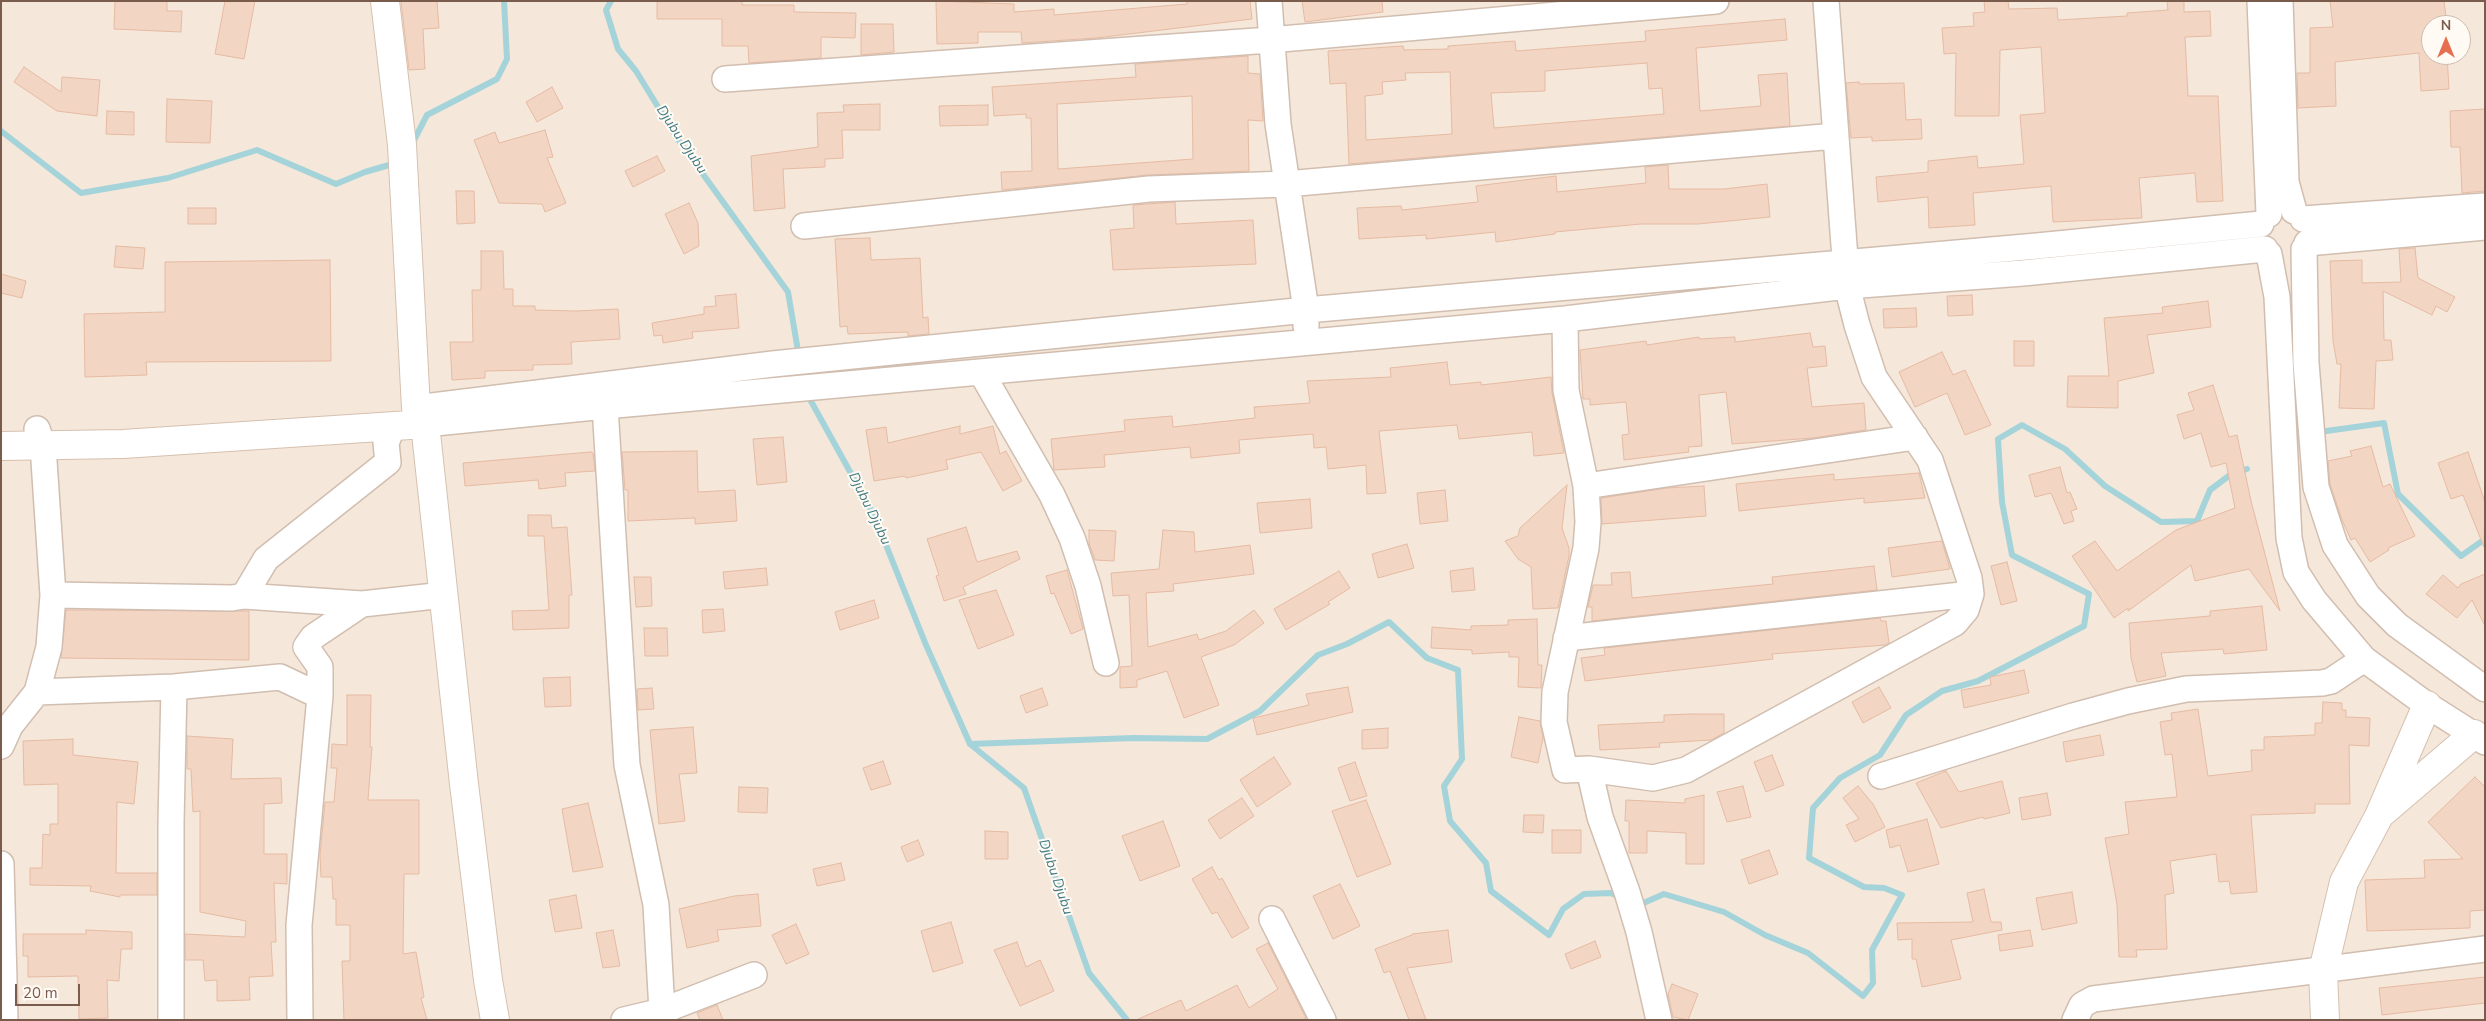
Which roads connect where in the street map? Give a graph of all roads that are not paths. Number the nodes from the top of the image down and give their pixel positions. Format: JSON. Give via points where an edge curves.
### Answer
{"nodes":[{"id":1,"x":385,"y":1,"type":"edge"},
{"id":2,"x":1269,"y":1,"type":"edge"},
{"id":3,"x":1716,"y":1,"type":"edge"},
{"id":4,"x":1826,"y":1,"type":"edge"},
{"id":5,"x":2260,"y":1,"type":"edge"},
{"id":6,"x":2280,"y":1,"type":"edge"},
{"id":7,"x":1270,"y":40,"type":"junction"},
{"id":8,"x":725,"y":79,"type":"dead end"},
{"id":9,"x":1835,"y":136,"type":"junction"},
{"id":10,"x":1286,"y":184,"type":"junction"},
{"id":11,"x":2485,"y":206,"type":"edge"},
{"id":12,"x":2298,"y":215,"type":"junction"},
{"id":13,"x":2265,"y":219,"type":"junction"},
{"id":14,"x":804,"y":226,"type":"dead end"},
{"id":15,"x":2485,"y":227,"type":"edge"},
{"id":16,"x":2306,"y":246,"type":"junction"},
{"id":17,"x":2267,"y":252,"type":"junction"},
{"id":18,"x":1846,"y":274,"type":"junction"},
{"id":19,"x":1306,"y":310,"type":"junction"},
{"id":20,"x":1565,"y":319,"type":"junction"},
{"id":21,"x":1306,"y":341,"type":"junction"},
{"id":22,"x":981,"y":372,"type":"junction"},
{"id":23,"x":605,"y":406,"type":"junction"},
{"id":24,"x":421,"y":416,"type":"junction"},
{"id":25,"x":392,"y":428,"type":"junction"},
{"id":26,"x":1,"y":430,"type":"edge"},
{"id":27,"x":40,"y":437,"type":"junction"},
{"id":28,"x":1915,"y":437,"type":"junction"},
{"id":29,"x":1,"y":446,"type":"edge"},
{"id":30,"x":1586,"y":486,"type":"junction"},
{"id":31,"x":1971,"y":594,"type":"junction"},
{"id":32,"x":53,"y":595,"type":"junction"},
{"id":33,"x":444,"y":595,"type":"junction"},
{"id":34,"x":244,"y":596,"type":"junction"},
{"id":35,"x":362,"y":604,"type":"junction"},
{"id":36,"x":1566,"y":638,"type":"junction"},
{"id":37,"x":2364,"y":659,"type":"junction"},
{"id":38,"x":1106,"y":663,"type":"dead end"},
{"id":39,"x":2482,"y":681,"type":"edge"},
{"id":40,"x":174,"y":687,"type":"junction"},
{"id":41,"x":37,"y":692,"type":"junction"},
{"id":42,"x":320,"y":696,"type":"junction"},
{"id":43,"x":2427,"y":705,"type":"junction"},
{"id":44,"x":2480,"y":738,"type":"edge"},
{"id":45,"x":1,"y":746,"type":"edge"},
{"id":46,"x":1589,"y":769,"type":"junction"},
{"id":47,"x":1881,"y":776,"type":"dead end"},
{"id":48,"x":2379,"y":816,"type":"junction"},
{"id":49,"x":1,"y":864,"type":"edge"},
{"id":50,"x":1272,"y":919,"type":"dead end"},
{"id":51,"x":2485,"y":949,"type":"edge"},
{"id":52,"x":2323,"y":971,"type":"junction"},
{"id":53,"x":754,"y":975,"type":"dead end"},
{"id":54,"x":4,"y":1010,"type":"edge"},
{"id":55,"x":663,"y":1015,"type":"edge"},
{"id":56,"x":170,"y":1020,"type":"edge"},
{"id":57,"x":300,"y":1020,"type":"edge"},
{"id":58,"x":495,"y":1020,"type":"edge"},
{"id":59,"x":624,"y":1020,"type":"edge"},
{"id":60,"x":1323,"y":1020,"type":"edge"},
{"id":61,"x":1659,"y":1020,"type":"edge"},
{"id":62,"x":2075,"y":1020,"type":"edge"},
{"id":63,"x":2325,"y":1020,"type":"edge"}],
"edges":[{"from":1,"to":24,"type":"street","via":[[402,145]]},
{"from":2,"to":7,"type":"street"},
{"from":3,"to":7,"type":"street"},
{"from":4,"to":9,"type":"street"},
{"from":5,"to":13,"type":"street"},
{"from":6,"to":12,"type":"street","via":[[2286,182]]},
{"from":7,"to":8,"type":"street"},
{"from":7,"to":10,"type":"street"},
{"from":9,"to":10,"type":"street"},
{"from":9,"to":18,"type":"street"},
{"from":10,"to":14,"type":"street","via":[[1149,189]]},
{"from":10,"to":19,"type":"street"},
{"from":11,"to":12,"type":"street"},
{"from":12,"to":13,"type":"street","via":[[2277,210]]},
{"from":12,"to":16,"type":"street","via":[[2308,228]]},
{"from":13,"to":17,"type":"street","via":[[2259,238]]},
{"from":13,"to":18,"type":"street"},
{"from":15,"to":16,"type":"street"},
{"from":16,"to":17,"type":"street","via":[[2287,258]]},
{"from":16,"to":39,"type":"street","via":[[2306,363],[2316,487],[2335,545],[2368,596],[2397,625]]},
{"from":17,"to":18,"type":"street","via":[[2023,273]]},
{"from":17,"to":37,"type":"street","via":[[2277,297],[2289,538],[2296,572],[2314,600]]},
{"from":18,"to":19,"type":"street"},
{"from":18,"to":20,"type":"street"},
{"from":18,"to":28,"type":"street","via":[[1857,325],[1874,377]]},
{"from":19,"to":21,"type":"street"},
{"from":19,"to":24,"type":"street","via":[[773,364]]},
{"from":20,"to":21,"type":"street"},
{"from":20,"to":30,"type":"street","via":[[1566,390]]},
{"from":21,"to":22,"type":"street"},
{"from":22,"to":23,"type":"street"},
{"from":22,"to":38,"type":"street","via":[[1052,495],[1072,538],[1088,586]]},
{"from":23,"to":24,"type":"street"},
{"from":23,"to":55,"type":"street","via":[[627,765],[656,905]]},
{"from":24,"to":25,"type":"street"},
{"from":24,"to":27,"type":"street","via":[[141,428]]},
{"from":24,"to":33,"type":"street"},
{"from":25,"to":27,"type":"street","via":[[122,444]]},
{"from":25,"to":34,"type":"street","via":[[386,443],[388,462],[266,559]]},
{"from":26,"to":27,"type":"street"},
{"from":27,"to":29,"type":"street"},
{"from":27,"to":32,"type":"street"},
{"from":28,"to":30,"type":"street"},
{"from":28,"to":31,"type":"street","via":[[1930,460],[1969,578]]},
{"from":30,"to":36,"type":"street","via":[[1586,548]]},
{"from":31,"to":36,"type":"street"},
{"from":31,"to":46,"type":"street","via":[[1966,610],[1955,623],[1686,770],[1653,778]]},
{"from":32,"to":34,"type":"street"},
{"from":32,"to":41,"type":"street","via":[[49,647]]},
{"from":33,"to":35,"type":"street"},
{"from":33,"to":58,"type":"street","via":[[464,784]]},
{"from":34,"to":35,"type":"street"},
{"from":35,"to":42,"type":"street","via":[[313,637],[306,648],[320,667]]},
{"from":36,"to":46,"type":"street","via":[[1555,692],[1554,722],[1565,770]]},
{"from":37,"to":43,"type":"street"},
{"from":37,"to":47,"type":"street","via":[[2331,681],[2322,683],[2186,689],[2128,701]]},
{"from":40,"to":41,"type":"street"},
{"from":40,"to":42,"type":"street","via":[[280,677]]},
{"from":40,"to":56,"type":"street"},
{"from":41,"to":45,"type":"street","via":[[10,726]]},
{"from":42,"to":57,"type":"street","via":[[299,924]]},
{"from":43,"to":44,"type":"street"},
{"from":43,"to":48,"type":"street"},
{"from":44,"to":48,"type":"street"},
{"from":46,"to":61,"type":"street","via":[[1600,817],[1639,932]]},
{"from":48,"to":52,"type":"street","via":[[2344,882]]},
{"from":49,"to":54,"type":"street"},
{"from":50,"to":60,"type":"street"},
{"from":51,"to":52,"type":"street"},
{"from":52,"to":62,"type":"street","via":[[2093,999],[2082,1005]]},
{"from":52,"to":63,"type":"street"},
{"from":53,"to":55,"type":"street"},
{"from":55,"to":59,"type":"street"}]}
